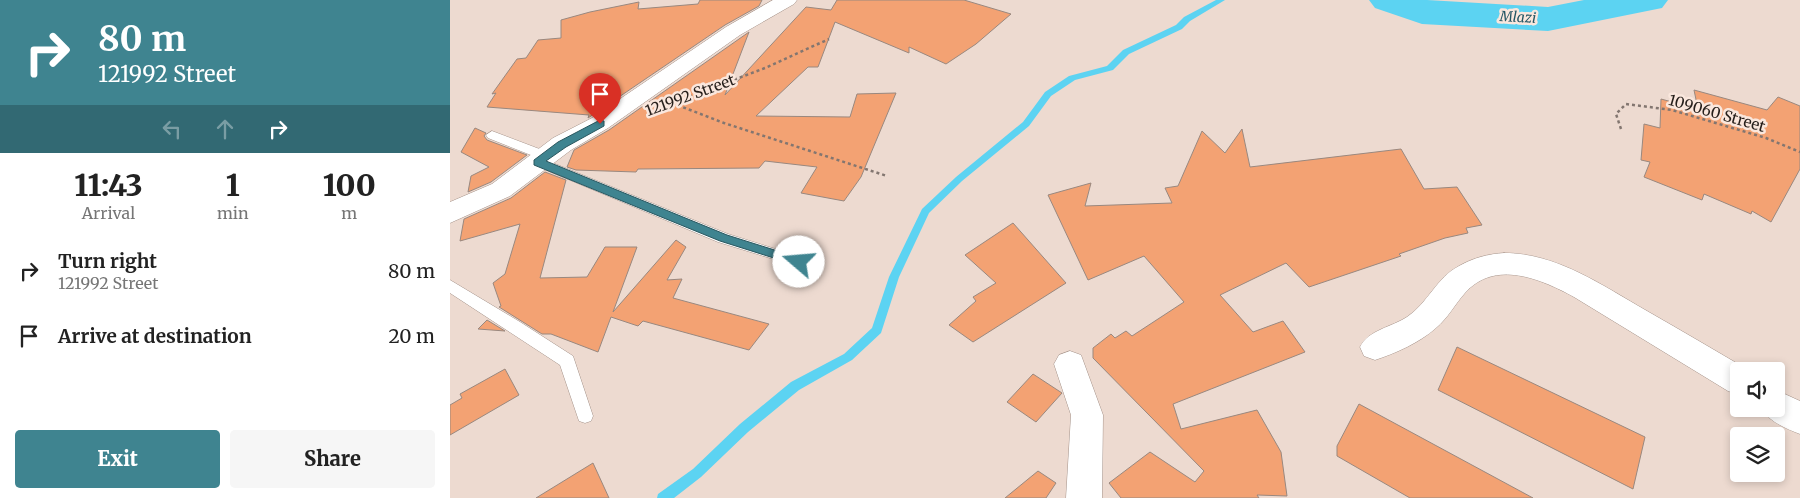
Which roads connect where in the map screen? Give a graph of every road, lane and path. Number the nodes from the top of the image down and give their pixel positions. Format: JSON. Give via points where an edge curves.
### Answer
{"nodes":[{"id":1,"x":787,"y":0,"type":"edge"},
{"id":2,"x":828,"y":39,"type":"dead end"},
{"id":3,"x":672,"y":103,"type":"junction"},
{"id":4,"x":665,"y":106,"type":"dead end"},
{"id":5,"x":1621,"y":129,"type":"dead end"},
{"id":6,"x":492,"y":135,"type":"dead end"},
{"id":7,"x":1800,"y":152,"type":"edge"},
{"id":8,"x":542,"y":159,"type":"junction"},
{"id":9,"x":887,"y":176,"type":"dead end"},
{"id":10,"x":450,"y":213,"type":"edge"},
{"id":11,"x":799,"y":262,"type":"dead end"},
{"id":12,"x":450,"y":286,"type":"edge"},
{"id":13,"x":1375,"y":347,"type":"dead end"},
{"id":14,"x":1070,"y":364,"type":"dead end"},
{"id":15,"x":1730,"y":376,"type":"edge"},
{"id":16,"x":1785,"y":410,"type":"edge"},
{"id":17,"x":585,"y":416,"type":"dead end"},
{"id":18,"x":1800,"y":419,"type":"edge"},
{"id":19,"x":1084,"y":498,"type":"edge"}],
"edges":[{"from":1,"to":8,"type":"street","via":[[733,31],[600,124],[562,144]]},
{"from":2,"to":3,"type":"path","name":"121992 Street","via":[[765,68]]},
{"from":3,"to":4,"type":"path","name":"121992 Street"},
{"from":3,"to":9,"type":"path"},
{"from":5,"to":7,"type":"path","name":"109060 Street","via":[[1616,114],[1626,104],[1672,110],[1766,138]]},
{"from":6,"to":8,"type":"lane"},
{"from":8,"to":10,"type":"street","via":[[501,190]]},
{"from":8,"to":11,"type":"lane","via":[[724,238]]},
{"from":12,"to":17,"type":"lane","via":[[567,361]]},
{"from":13,"to":15,"type":"street","via":[[1413,330],[1433,314],[1456,282],[1467,274],[1490,264],[1510,263],[1552,274],[1604,299]]},
{"from":14,"to":19,"type":"street","via":[[1087,415]]},
{"from":16,"to":18,"type":"street"}]}
